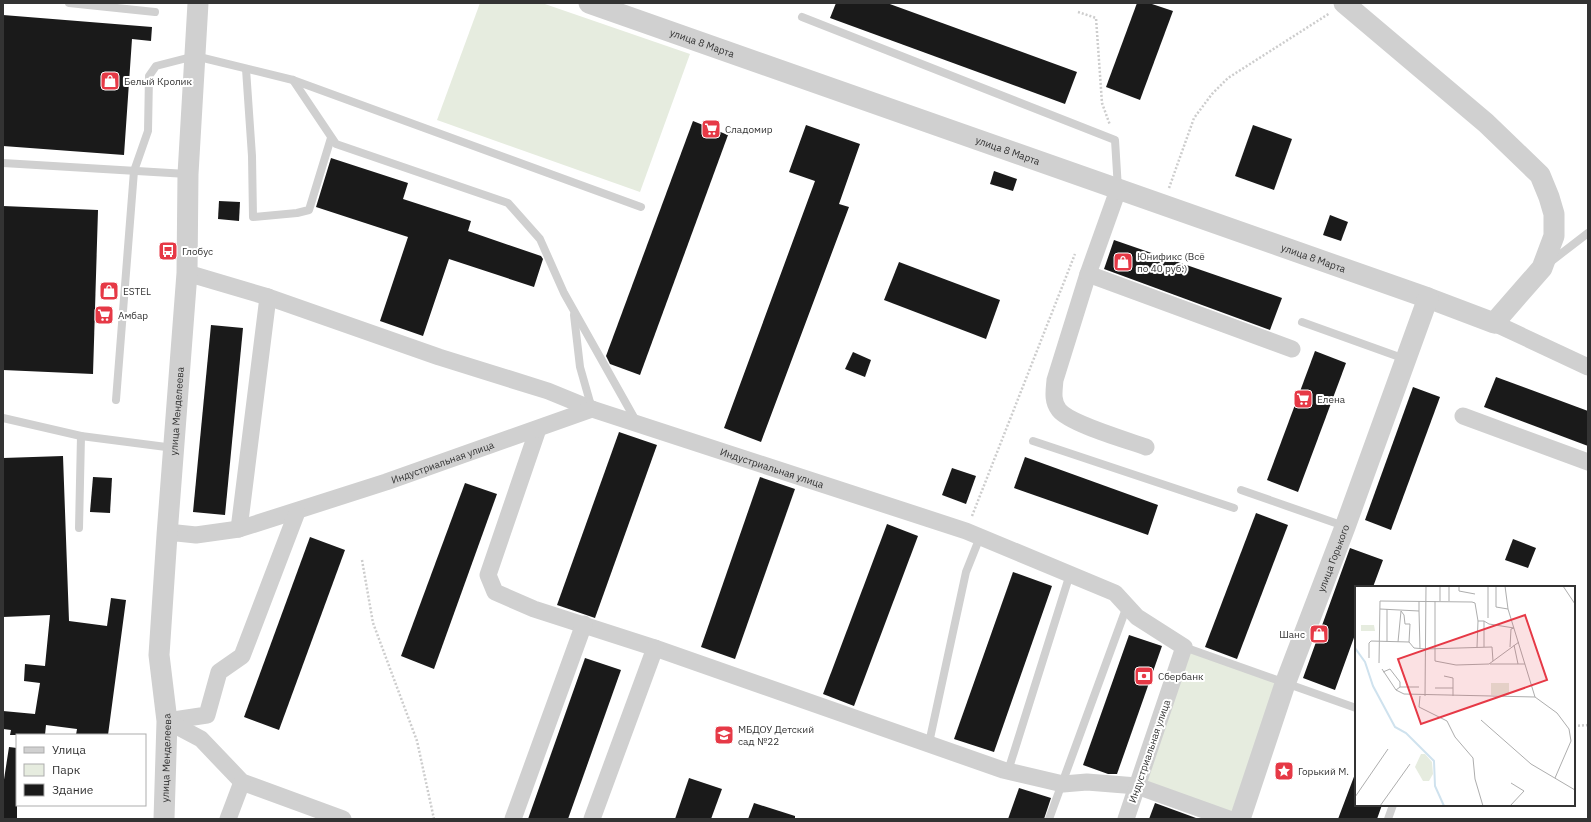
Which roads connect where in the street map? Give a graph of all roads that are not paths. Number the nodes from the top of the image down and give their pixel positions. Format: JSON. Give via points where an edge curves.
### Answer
{"nodes":[{"id":1,"x":69,"y":3,"type":"edge"},
{"id":2,"x":198,"y":3,"type":"edge"},
{"id":3,"x":589,"y":3,"type":"edge"},
{"id":4,"x":1345,"y":3,"type":"edge"},
{"id":5,"x":155,"y":12,"type":"dead end"},
{"id":6,"x":802,"y":17,"type":"dead end"},
{"id":7,"x":195,"y":56,"type":"junction"},
{"id":8,"x":246,"y":69,"type":"junction"},
{"id":9,"x":293,"y":80,"type":"junction"},
{"id":10,"x":332,"y":138,"type":"junction"},
{"id":11,"x":3,"y":163,"type":"edge"},
{"id":12,"x":134,"y":171,"type":"junction"},
{"id":13,"x":188,"y":174,"type":"junction"},
{"id":14,"x":1118,"y":190,"type":"junction"},
{"id":15,"x":641,"y":207,"type":"dead end"},
{"id":16,"x":1588,"y":232,"type":"edge"},
{"id":17,"x":1542,"y":268,"type":"junction"},
{"id":18,"x":187,"y":273,"type":"junction"},
{"id":19,"x":1088,"y":274,"type":"junction"},
{"id":20,"x":268,"y":297,"type":"junction"},
{"id":21,"x":1428,"y":298,"type":"junction"},
{"id":22,"x":573,"y":310,"type":"junction"},
{"id":23,"x":1302,"y":322,"type":"dead end"},
{"id":24,"x":1494,"y":323,"type":"junction"},
{"id":25,"x":1292,"y":349,"type":"dead end"},
{"id":26,"x":1406,"y":359,"type":"junction"},
{"id":27,"x":1588,"y":367,"type":"edge"},
{"id":28,"x":116,"y":400,"type":"dead end"},
{"id":29,"x":592,"y":409,"type":"junction"},
{"id":30,"x":1463,"y":416,"type":"dead end"},
{"id":31,"x":3,"y":418,"type":"edge"},
{"id":32,"x":637,"y":423,"type":"junction"},
{"id":33,"x":538,"y":429,"type":"junction"},
{"id":34,"x":81,"y":436,"type":"junction"},
{"id":35,"x":1033,"y":441,"type":"dead end"},
{"id":36,"x":1146,"y":447,"type":"dead end"},
{"id":37,"x":174,"y":448,"type":"junction"},
{"id":38,"x":1588,"y":462,"type":"edge"},
{"id":39,"x":1241,"y":490,"type":"dead end"},
{"id":40,"x":1234,"y":508,"type":"dead end"},
{"id":41,"x":297,"y":512,"type":"junction"},
{"id":42,"x":1344,"y":527,"type":"junction"},
{"id":43,"x":79,"y":528,"type":"dead end"},
{"id":44,"x":239,"y":529,"type":"junction"},
{"id":45,"x":973,"y":534,"type":"junction"},
{"id":46,"x":166,"y":535,"type":"junction"},
{"id":47,"x":1070,"y":574,"type":"junction"},
{"id":48,"x":1126,"y":606,"type":"junction"},
{"id":49,"x":584,"y":624,"type":"junction"},
{"id":50,"x":1184,"y":647,"type":"junction"},
{"id":51,"x":655,"y":648,"type":"junction"},
{"id":52,"x":1285,"y":684,"type":"junction"},
{"id":53,"x":1355,"y":708,"type":"edge"},
{"id":54,"x":167,"y":721,"type":"junction"},
{"id":55,"x":929,"y":743,"type":"junction"},
{"id":56,"x":1008,"y":771,"type":"junction"},
{"id":57,"x":242,"y":782,"type":"junction"},
{"id":58,"x":1063,"y":784,"type":"junction"},
{"id":59,"x":1137,"y":786,"type":"junction"},
{"id":60,"x":1393,"y":806,"type":"edge"},
{"id":61,"x":164,"y":819,"type":"edge"},
{"id":62,"x":228,"y":819,"type":"edge"},
{"id":63,"x":343,"y":819,"type":"edge"},
{"id":64,"x":513,"y":819,"type":"edge"},
{"id":65,"x":592,"y":819,"type":"edge"},
{"id":66,"x":1049,"y":819,"type":"edge"},
{"id":67,"x":1126,"y":819,"type":"edge"},
{"id":68,"x":1229,"y":819,"type":"edge"},
{"id":69,"x":1240,"y":819,"type":"edge"},
{"id":70,"x":1388,"y":819,"type":"edge"}],
"edges":[{"from":1,"to":5,"type":"lane"},
{"from":2,"to":7,"type":"street","name":"улица Менделеева"},
{"from":3,"to":14,"type":"street","name":"улица 8 Марта"},
{"from":4,"to":17,"type":"street","via":[[1486,123],[1540,175],[1554,214],[1554,236]]},
{"from":6,"to":14,"type":"lane","via":[[1115,140]]},
{"from":7,"to":8,"type":"lane"},
{"from":7,"to":12,"type":"lane","via":[[156,66],[149,76],[148,131]]},
{"from":7,"to":13,"type":"street","name":"улица Менделеева"},
{"from":8,"to":9,"type":"lane"},
{"from":8,"to":10,"type":"lane","via":[[253,217],[309,210]]},
{"from":9,"to":10,"type":"lane"},
{"from":9,"to":15,"type":"lane"},
{"from":10,"to":22,"type":"lane","via":[[336,144],[508,203],[540,240]]},
{"from":11,"to":12,"type":"lane"},
{"from":12,"to":13,"type":"lane"},
{"from":12,"to":28,"type":"lane"},
{"from":13,"to":18,"type":"street","name":"улица Менделеева"},
{"from":14,"to":19,"type":"street"},
{"from":14,"to":21,"type":"street","name":"улица 8 Марта"},
{"from":16,"to":17,"type":"lane"},
{"from":17,"to":24,"type":"street"},
{"from":18,"to":20,"type":"street"},
{"from":18,"to":37,"type":"street","name":"улица Менделеева"},
{"from":19,"to":25,"type":"street"},
{"from":19,"to":36,"type":"street","via":[[1055,380],[1053,396],[1059,410],[1075,421]]},
{"from":20,"to":29,"type":"street","via":[[439,357],[548,391]]},
{"from":20,"to":44,"type":"street"},
{"from":21,"to":24,"type":"street","name":"улица 8 Марта"},
{"from":21,"to":26,"type":"street","name":"улица Горького"},
{"from":22,"to":29,"type":"lane","via":[[580,367]]},
{"from":22,"to":32,"type":"lane"},
{"from":23,"to":26,"type":"lane"},
{"from":24,"to":27,"type":"street"},
{"from":26,"to":42,"type":"street","name":"улица Горького"},
{"from":29,"to":32,"type":"street","name":"Индустриальная улица"},
{"from":29,"to":33,"type":"street","name":"Индустриальная улица"},
{"from":30,"to":38,"type":"street"},
{"from":31,"to":34,"type":"lane"},
{"from":32,"to":45,"type":"street","name":"Индустриальная улица"},
{"from":33,"to":41,"type":"street","name":"Индустриальная улица"},
{"from":33,"to":49,"type":"street","via":[[488,575],[495,592],[534,609]]},
{"from":34,"to":37,"type":"lane"},
{"from":34,"to":43,"type":"lane"},
{"from":35,"to":40,"type":"lane"},
{"from":37,"to":46,"type":"street","name":"улица Менделеева"},
{"from":39,"to":42,"type":"lane"},
{"from":41,"to":44,"type":"street","name":"Индустриальная улица"},
{"from":41,"to":54,"type":"street","via":[[242,656],[220,672],[207,715]]},
{"from":42,"to":52,"type":"street","name":"улица Горького"},
{"from":44,"to":46,"type":"street","name":"Индустриальная улица","via":[[196,535]]},
{"from":45,"to":47,"type":"street","name":"Индустриальная улица"},
{"from":45,"to":55,"type":"lane"},
{"from":46,"to":54,"type":"street","name":"улица Менделеева","via":[[159,655]]},
{"from":47,"to":48,"type":"street","name":"Индустриальная улица","via":[[1115,593]]},
{"from":47,"to":56,"type":"lane"},
{"from":48,"to":50,"type":"street","name":"Индустриальная улица","via":[[1137,618]]},
{"from":48,"to":58,"type":"lane"},
{"from":49,"to":51,"type":"street"},
{"from":49,"to":64,"type":"street"},
{"from":50,"to":52,"type":"lane"},
{"from":50,"to":59,"type":"street","name":"Индустриальная улица"},
{"from":51,"to":55,"type":"street"},
{"from":51,"to":65,"type":"street"},
{"from":52,"to":53,"type":"lane"},
{"from":52,"to":69,"type":"street","name":"улица Горького"},
{"from":54,"to":57,"type":"street","via":[[201,739]]},
{"from":54,"to":61,"type":"street","name":"улица Менделеева"},
{"from":55,"to":56,"type":"street"},
{"from":56,"to":58,"type":"street"},
{"from":57,"to":62,"type":"street"},
{"from":57,"to":63,"type":"street"},
{"from":58,"to":59,"type":"street","via":[[1087,782]]},
{"from":58,"to":66,"type":"lane"},
{"from":59,"to":67,"type":"street","name":"Индустриальная улица"},
{"from":59,"to":68,"type":"street"},
{"from":60,"to":70,"type":"lane"}]}
